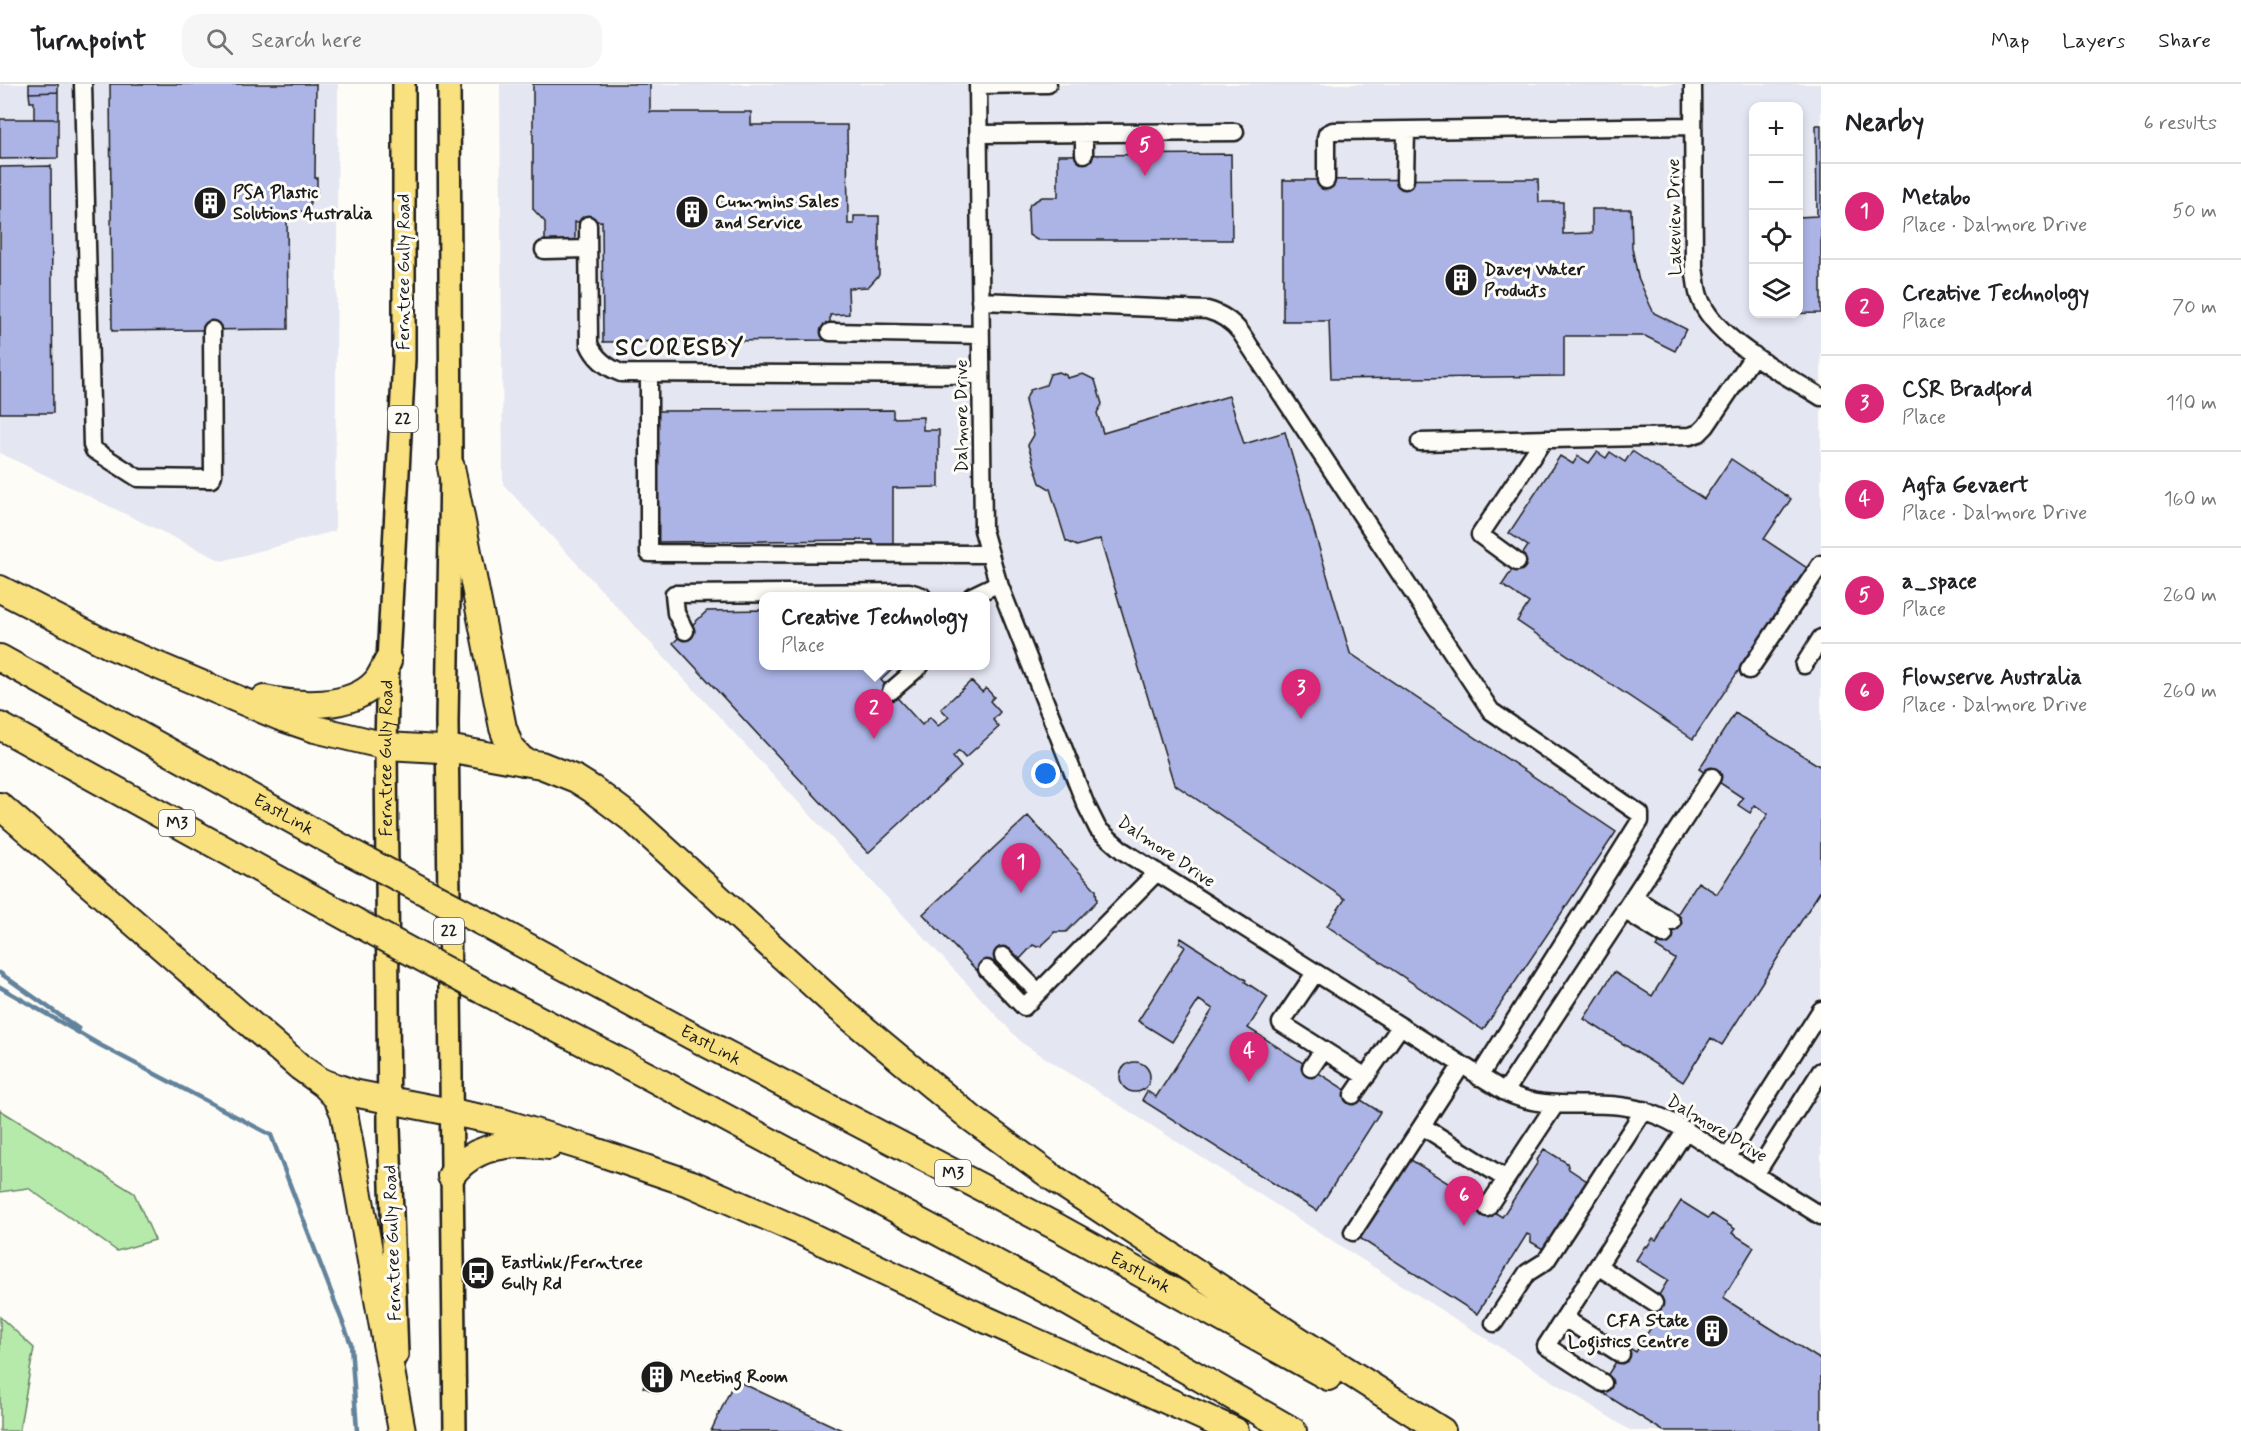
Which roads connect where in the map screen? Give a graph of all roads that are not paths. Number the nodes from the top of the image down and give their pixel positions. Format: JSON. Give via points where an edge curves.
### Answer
{"nodes":[{"id":1,"x":83,"y":84,"type":"edge"},
{"id":2,"x":404,"y":84,"type":"edge"},
{"id":3,"x":449,"y":84,"type":"edge"},
{"id":4,"x":1048,"y":84,"type":"edge"},
{"id":5,"x":1693,"y":84,"type":"edge"},
{"id":6,"x":978,"y":85,"type":"edge"},
{"id":7,"x":1693,"y":126,"type":"junction"},
{"id":8,"x":1407,"y":129,"type":"junction"},
{"id":9,"x":1235,"y":132,"type":"dead end"},
{"id":10,"x":979,"y":134,"type":"junction"},
{"id":11,"x":1084,"y":134,"type":"junction"},
{"id":12,"x":1084,"y":154,"type":"dead end"},
{"id":13,"x":1326,"y":180,"type":"dead end"},
{"id":14,"x":1405,"y":180,"type":"dead end"},
{"id":15,"x":588,"y":225,"type":"dead end"},
{"id":16,"x":588,"y":249,"type":"junction"},
{"id":17,"x":544,"y":250,"type":"dead end"},
{"id":18,"x":980,"y":301,"type":"junction"},
{"id":19,"x":213,"y":330,"type":"dead end"},
{"id":20,"x":830,"y":332,"type":"dead end"},
{"id":21,"x":980,"y":335,"type":"junction"},
{"id":22,"x":1754,"y":354,"type":"junction"},
{"id":23,"x":649,"y":374,"type":"junction"},
{"id":24,"x":981,"y":375,"type":"junction"},
{"id":25,"x":1821,"y":398,"type":"edge"},
{"id":26,"x":1544,"y":439,"type":"junction"},
{"id":27,"x":1420,"y":441,"type":"dead end"},
{"id":28,"x":451,"y":467,"type":"junction"},
{"id":29,"x":988,"y":554,"type":"junction"},
{"id":30,"x":1517,"y":562,"type":"dead end"},
{"id":31,"x":1821,"y":564,"type":"edge"},
{"id":32,"x":999,"y":583,"type":"junction"},
{"id":33,"x":0,"y":589,"type":"edge"},
{"id":34,"x":982,"y":592,"type":"edge"},
{"id":35,"x":759,"y":593,"type":"edge"},
{"id":36,"x":685,"y":631,"type":"dead end"},
{"id":37,"x":1821,"y":638,"type":"edge"},
{"id":38,"x":0,"y":658,"type":"edge"},
{"id":39,"x":388,"y":661,"type":"junction"},
{"id":40,"x":1804,"y":665,"type":"dead end"},
{"id":41,"x":915,"y":670,"type":"edge"},
{"id":42,"x":1749,"y":670,"type":"dead end"},
{"id":43,"x":208,"y":687,"type":"junction"},
{"id":44,"x":891,"y":691,"type":"dead end"},
{"id":45,"x":0,"y":726,"type":"edge"},
{"id":46,"x":386,"y":746,"type":"junction"},
{"id":47,"x":447,"y":750,"type":"junction"},
{"id":48,"x":524,"y":762,"type":"junction"},
{"id":49,"x":1712,"y":777,"type":"dead end"},
{"id":50,"x":0,"y":806,"type":"edge"},
{"id":51,"x":1157,"y":872,"type":"junction"},
{"id":52,"x":1628,"y":903,"type":"junction"},
{"id":53,"x":1668,"y":929,"type":"dead end"},
{"id":54,"x":1003,"y":956,"type":"dead end"},
{"id":55,"x":987,"y":969,"type":"dead end"},
{"id":56,"x":1315,"y":973,"type":"junction"},
{"id":57,"x":1038,"y":992,"type":"junction"},
{"id":58,"x":1821,"y":1010,"type":"edge"},
{"id":59,"x":1400,"y":1027,"type":"junction"},
{"id":60,"x":1323,"y":1050,"type":"junction"},
{"id":61,"x":1461,"y":1066,"type":"junction"},
{"id":62,"x":1311,"y":1068,"type":"dead end"},
{"id":63,"x":1821,"y":1071,"type":"edge"},
{"id":64,"x":1366,"y":1077,"type":"junction"},
{"id":65,"x":1479,"y":1077,"type":"junction"},
{"id":66,"x":321,"y":1082,"type":"junction"},
{"id":67,"x":1505,"y":1092,"type":"junction"},
{"id":68,"x":1353,"y":1095,"type":"dead end"},
{"id":69,"x":389,"y":1100,"type":"junction"},
{"id":70,"x":1555,"y":1105,"type":"junction"},
{"id":71,"x":1644,"y":1110,"type":"junction"},
{"id":72,"x":451,"y":1113,"type":"junction"},
{"id":73,"x":1422,"y":1126,"type":"junction"},
{"id":74,"x":1686,"y":1130,"type":"junction"},
{"id":75,"x":1728,"y":1157,"type":"junction"},
{"id":76,"x":640,"y":1166,"type":"junction"},
{"id":77,"x":1755,"y":1174,"type":"junction"},
{"id":78,"x":451,"y":1176,"type":"junction"},
{"id":79,"x":1506,"y":1179,"type":"junction"},
{"id":80,"x":1487,"y":1208,"type":"dead end"},
{"id":81,"x":1821,"y":1216,"type":"edge"},
{"id":82,"x":1353,"y":1232,"type":"dead end"},
{"id":83,"x":1598,"y":1266,"type":"junction"},
{"id":84,"x":1654,"y":1303,"type":"dead end"},
{"id":85,"x":1564,"y":1318,"type":"junction"},
{"id":86,"x":1494,"y":1323,"type":"dead end"},
{"id":87,"x":1621,"y":1354,"type":"dead end"},
{"id":88,"x":1603,"y":1383,"type":"dead end"},
{"id":89,"x":402,"y":1431,"type":"edge"},
{"id":90,"x":454,"y":1431,"type":"edge"},
{"id":91,"x":1236,"y":1431,"type":"edge"},
{"id":92,"x":1293,"y":1431,"type":"edge"},
{"id":93,"x":1422,"y":1431,"type":"edge"},
{"id":94,"x":1442,"y":1431,"type":"edge"}],
"edges":[{"from":1,"to":19,"type":"street","via":[[94,450],[138,478],[211,480]]},
{"from":2,"to":39,"type":"main road","name":"Ferntree Gully Road","number":"22","via":[[404,371]]},
{"from":3,"to":28,"type":"main road","number":"22"},
{"from":4,"to":6,"type":"street"},
{"from":5,"to":7,"type":"street","name":"Lakeview Drive"},
{"from":6,"to":10,"type":"street","name":"Dalmore Drive"},
{"from":7,"to":8,"type":"street"},
{"from":7,"to":22,"type":"street","name":"Lakeview Drive","via":[[1694,268],[1699,297],[1721,330]]},
{"from":8,"to":13,"type":"street","via":[[1329,132]]},
{"from":8,"to":14,"type":"street"},
{"from":9,"to":11,"type":"street"},
{"from":10,"to":11,"type":"street"},
{"from":10,"to":18,"type":"street","name":"Dalmore Drive"},
{"from":11,"to":12,"type":"street"},
{"from":15,"to":16,"type":"street"},
{"from":16,"to":17,"type":"street"},
{"from":16,"to":23,"type":"street","via":[[588,344],[613,370]]},
{"from":18,"to":21,"type":"street","name":"Dalmore Drive"},
{"from":18,"to":65,"type":"street","via":[[1208,310],[1231,321],[1491,711],[1641,814],[1640,822]]},
{"from":20,"to":21,"type":"street"},
{"from":21,"to":24,"type":"street","name":"Dalmore Drive"},
{"from":22,"to":25,"type":"street","name":"Lakeview Drive"},
{"from":22,"to":26,"type":"street","via":[[1699,433]]},
{"from":23,"to":24,"type":"street"},
{"from":23,"to":29,"type":"street","via":[[649,553]]},
{"from":24,"to":29,"type":"street","name":"Dalmore Drive","via":[[982,513]]},
{"from":26,"to":27,"type":"street"},
{"from":26,"to":30,"type":"street","via":[[1479,535]]},
{"from":28,"to":47,"type":"main road","number":"22"},
{"from":28,"to":48,"type":"highway","via":[[503,728],[510,747]]},
{"from":29,"to":32,"type":"street","name":"Dalmore Drive"},
{"from":31,"to":42,"type":"street"},
{"from":32,"to":34,"type":"street"},
{"from":32,"to":51,"type":"street","name":"Dalmore Drive","via":[[1094,821],[1113,844]]},
{"from":33,"to":43,"type":"highway","via":[[109,645]]},
{"from":35,"to":36,"type":"street","via":[[674,594],[676,614]]},
{"from":37,"to":40,"type":"street"},
{"from":38,"to":93,"type":"highway","name":"EastLink","number":"M3","bridge":true,"via":[[352,853],[1059,1228]]},
{"from":39,"to":43,"type":"highway","via":[[379,678],[365,691],[321,704],[283,703]]},
{"from":39,"to":46,"type":"main road","name":"Ferntree Gully Road","number":"22"},
{"from":41,"to":44,"type":"street"},
{"from":43,"to":46,"type":"highway","via":[[315,729]]},
{"from":45,"to":92,"type":"highway","number":"M3","bridge":true,"via":[[480,989],[1052,1293]]},
{"from":46,"to":47,"type":"highway"},
{"from":46,"to":69,"type":"main road","name":"Ferntree Gully Road","number":"22"},
{"from":47,"to":48,"type":"highway"},
{"from":47,"to":72,"type":"main road","number":"22"},
{"from":48,"to":94,"type":"highway","via":[[576,779],[618,806],[860,1027],[1009,1146]]},
{"from":49,"to":52,"type":"street"},
{"from":50,"to":66,"type":"highway"},
{"from":51,"to":56,"type":"street","name":"Dalmore Drive"},
{"from":51,"to":57,"type":"street"},
{"from":52,"to":53,"type":"street"},
{"from":52,"to":67,"type":"street"},
{"from":54,"to":57,"type":"street"},
{"from":55,"to":57,"type":"street","via":[[1024,1007]]},
{"from":56,"to":59,"type":"street","name":"Dalmore Drive"},
{"from":56,"to":60,"type":"street","via":[[1281,1023]]},
{"from":58,"to":75,"type":"street"},
{"from":59,"to":61,"type":"street","name":"Dalmore Drive"},
{"from":59,"to":64,"type":"street"},
{"from":60,"to":62,"type":"street"},
{"from":60,"to":64,"type":"street"},
{"from":61,"to":65,"type":"street","name":"Dalmore Drive"},
{"from":61,"to":73,"type":"street"},
{"from":63,"to":77,"type":"street"},
{"from":64,"to":68,"type":"street"},
{"from":65,"to":67,"type":"street","name":"Dalmore Drive"},
{"from":66,"to":69,"type":"highway"},
{"from":66,"to":89,"type":"highway","via":[[337,1098],[344,1113]]},
{"from":67,"to":70,"type":"street","name":"Dalmore Drive"},
{"from":69,"to":72,"type":"highway"},
{"from":69,"to":89,"type":"main road","name":"Ferntree Gully Road","number":"22"},
{"from":70,"to":71,"type":"street","name":"Dalmore Drive"},
{"from":70,"to":79,"type":"street"},
{"from":71,"to":74,"type":"street","name":"Dalmore Drive"},
{"from":71,"to":86,"type":"street","via":[[1546,1261],[1527,1273]]},
{"from":72,"to":76,"type":"highway","via":[[525,1129]]},
{"from":72,"to":78,"type":"main road","number":"22"},
{"from":73,"to":79,"type":"street"},
{"from":73,"to":82,"type":"street"},
{"from":74,"to":75,"type":"street","name":"Dalmore Drive"},
{"from":74,"to":83,"type":"street"},
{"from":75,"to":77,"type":"street","name":"Dalmore Drive"},
{"from":76,"to":78,"type":"highway","via":[[556,1147],[513,1145],[469,1156]]},
{"from":76,"to":91,"type":"highway","via":[[735,1202]]},
{"from":77,"to":81,"type":"street","name":"Dalmore Drive"},
{"from":78,"to":90,"type":"main road","number":"22"},
{"from":79,"to":80,"type":"street"},
{"from":83,"to":84,"type":"street"},
{"from":83,"to":85,"type":"street"},
{"from":85,"to":87,"type":"street"},
{"from":85,"to":88,"type":"street","via":[[1546,1346]]}]}
